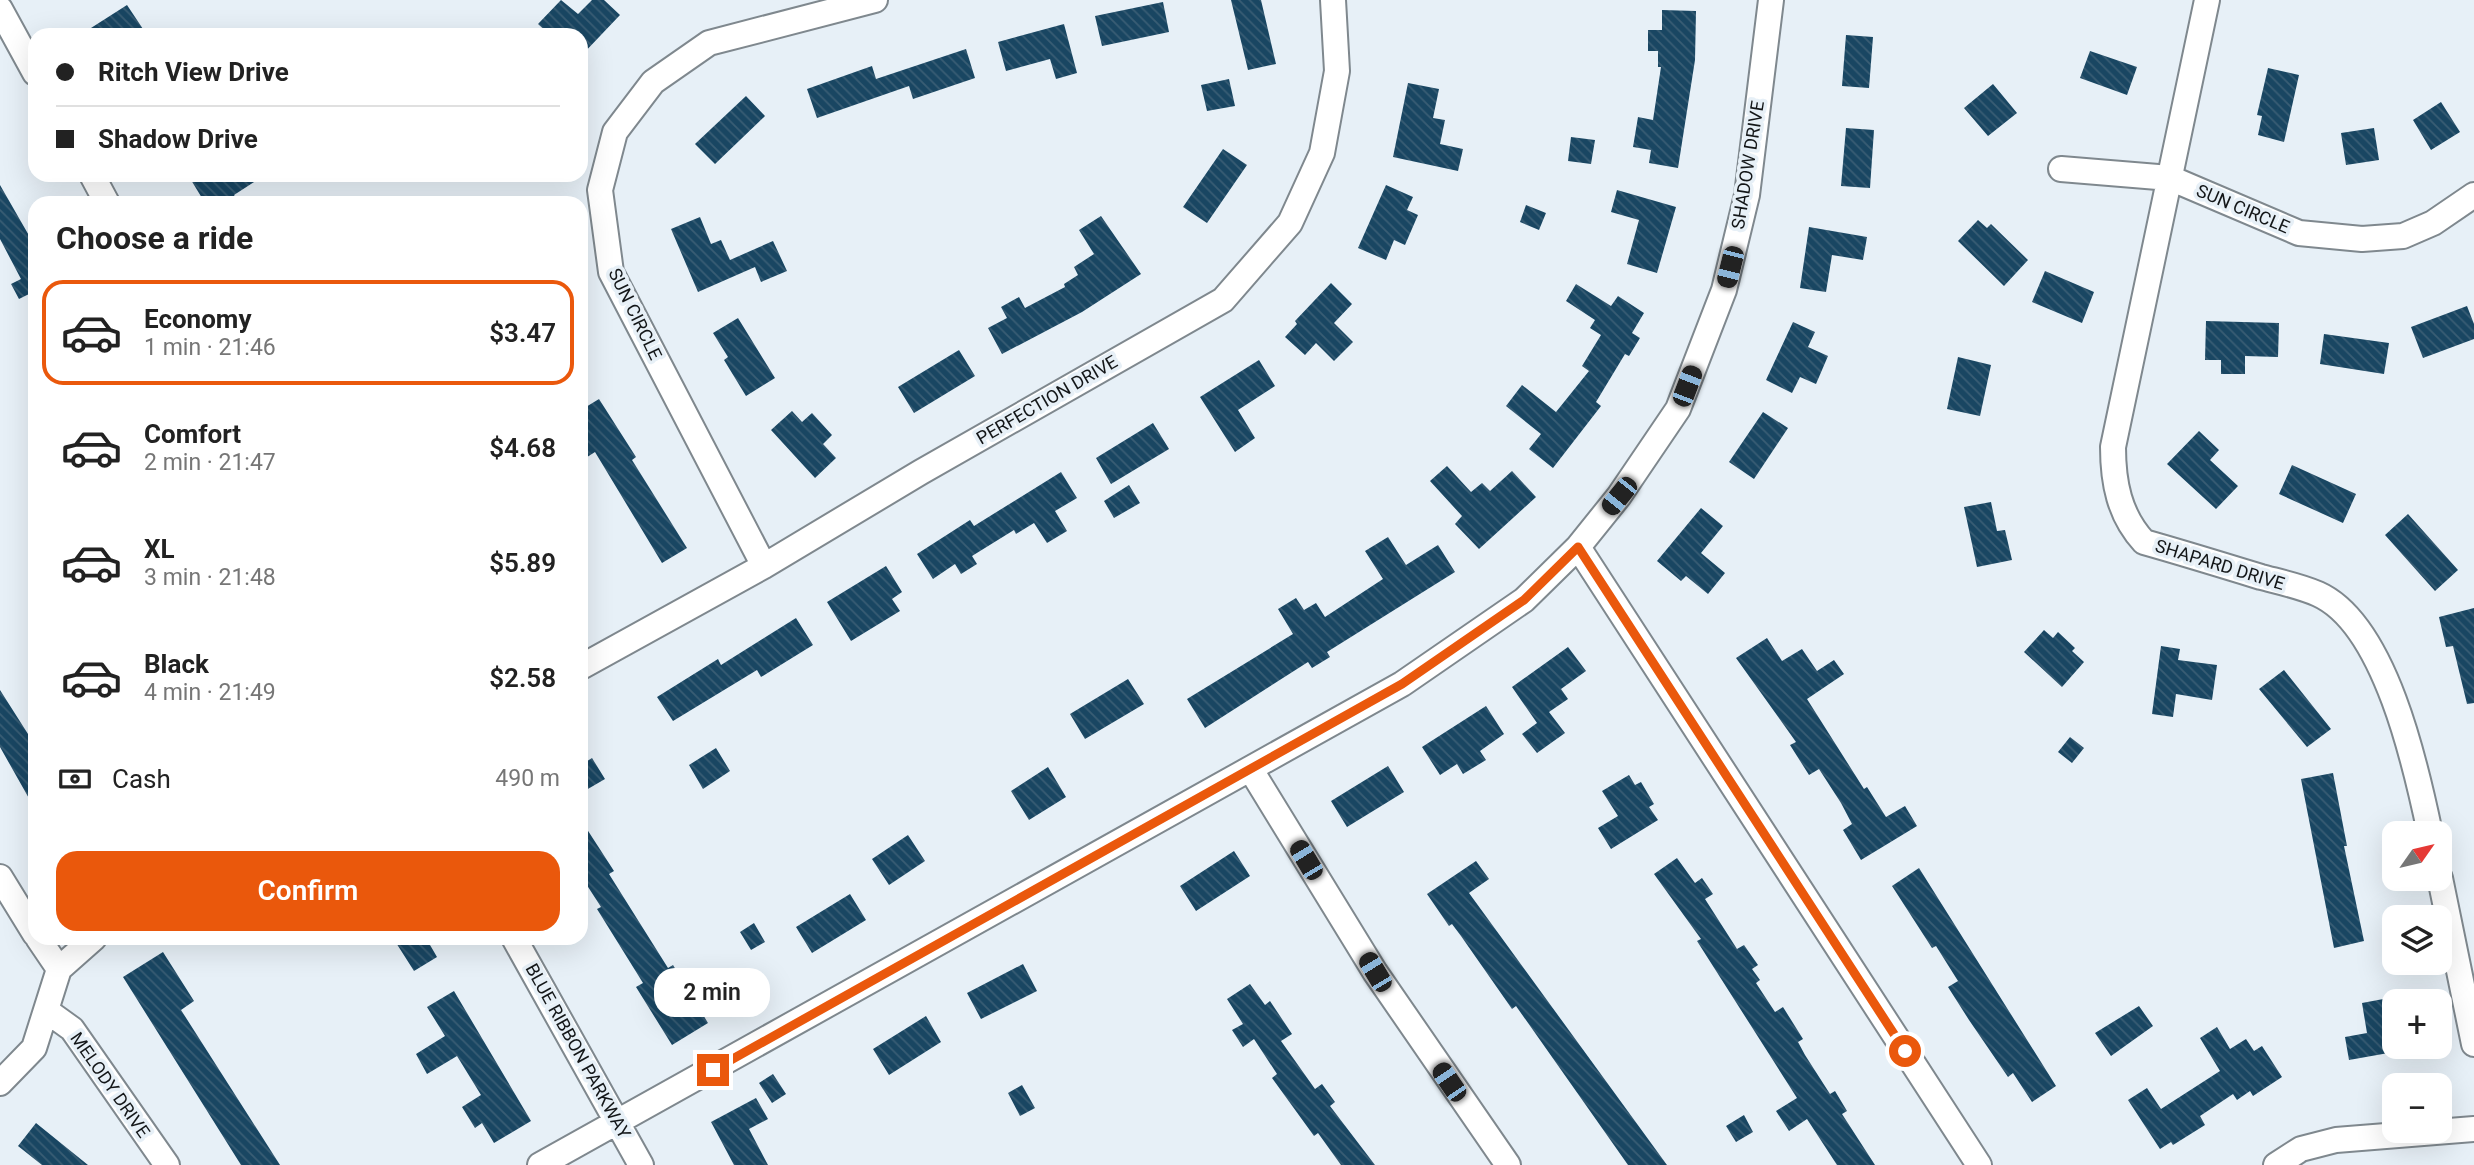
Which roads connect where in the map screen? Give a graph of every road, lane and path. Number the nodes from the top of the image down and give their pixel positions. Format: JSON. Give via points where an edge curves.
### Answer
{"nodes":[{"id":1,"x":875,"y":0,"type":"edge"},
{"id":2,"x":1333,"y":0,"type":"edge"},
{"id":3,"x":1771,"y":0,"type":"edge"},
{"id":4,"x":2207,"y":0,"type":"edge"},
{"id":5,"x":0,"y":9,"type":"edge"},
{"id":6,"x":28,"y":60,"type":"edge"},
{"id":7,"x":2061,"y":169,"type":"dead end"},
{"id":8,"x":2170,"y":178,"type":"junction"},
{"id":9,"x":2474,"y":195,"type":"edge"},
{"id":10,"x":1578,"y":547,"type":"junction"},
{"id":11,"x":764,"y":566,"type":"junction"},
{"id":12,"x":588,"y":663,"type":"edge"},
{"id":13,"x":1251,"y":770,"type":"junction"},
{"id":14,"x":2428,"y":821,"type":"edge"},
{"id":15,"x":0,"y":877,"type":"edge"},
{"id":16,"x":2443,"y":891,"type":"edge"},
{"id":17,"x":28,"y":923,"type":"edge"},
{"id":18,"x":42,"y":945,"type":"edge"},
{"id":19,"x":86,"y":945,"type":"edge"},
{"id":20,"x":518,"y":945,"type":"edge"},
{"id":21,"x":59,"y":969,"type":"junction"},
{"id":22,"x":47,"y":1012,"type":"junction"},
{"id":23,"x":2474,"y":1044,"type":"edge"},
{"id":24,"x":0,"y":1083,"type":"edge"},
{"id":25,"x":618,"y":1123,"type":"junction"},
{"id":26,"x":2474,"y":1129,"type":"edge"},
{"id":27,"x":167,"y":1165,"type":"edge"},
{"id":28,"x":540,"y":1165,"type":"edge"},
{"id":29,"x":641,"y":1165,"type":"edge"},
{"id":30,"x":1508,"y":1165,"type":"edge"},
{"id":31,"x":1979,"y":1165,"type":"edge"},
{"id":32,"x":2276,"y":1165,"type":"edge"}],
"edges":[{"from":1,"to":11,"type":"street","name":"SUN CIRCLE","via":[[709,43],[653,82],[615,132],[600,190],[611,272]]},
{"from":2,"to":11,"type":"street","name":"PERFECTION DRIVE","via":[[1337,71],[1322,153],[1290,223],[1223,300]]},
{"from":3,"to":10,"type":"street","name":"SHADOW DRIVE","via":[[1747,195],[1724,290],[1678,409]]},
{"from":4,"to":8,"type":"street"},
{"from":5,"to":6,"type":"street"},
{"from":7,"to":8,"type":"street","name":"SUN CIRCLE"},
{"from":8,"to":9,"type":"street","name":"SUN CIRCLE","via":[[2299,233],[2362,239],[2403,236],[2433,223]]},
{"from":8,"to":14,"type":"street","name":"SHAPARD DRIVE","via":[[2113,447],[2113,478],[2122,509],[2144,542],[2319,594],[2351,618],[2372,647],[2383,675],[2418,774]]},
{"from":10,"to":13,"type":"street","name":"SHADOW DRIVE","via":[[1524,600],[1402,684]]},
{"from":10,"to":31,"type":"street"},
{"from":11,"to":12,"type":"street","name":"PERFECTION DRIVE"},
{"from":13,"to":25,"type":"street","name":"SHADOW DRIVE"},
{"from":13,"to":30,"type":"street","via":[[1375,972]]},
{"from":15,"to":17,"type":"street"},
{"from":16,"to":23,"type":"street"},
{"from":18,"to":21,"type":"street"},
{"from":19,"to":21,"type":"street"},
{"from":20,"to":25,"type":"street","name":"BLUE RIBBON PARKWAY"},
{"from":21,"to":22,"type":"street"},
{"from":22,"to":24,"type":"street","via":[[34,1048]]},
{"from":22,"to":27,"type":"street","name":"MELODY DRIVE","via":[[72,1029]]},
{"from":25,"to":28,"type":"street","name":"SHADOW DRIVE"},
{"from":25,"to":29,"type":"street","name":"BLUE RIBBON PARKWAY"},
{"from":26,"to":32,"type":"street","via":[[2336,1140],[2301,1149]]}]}
